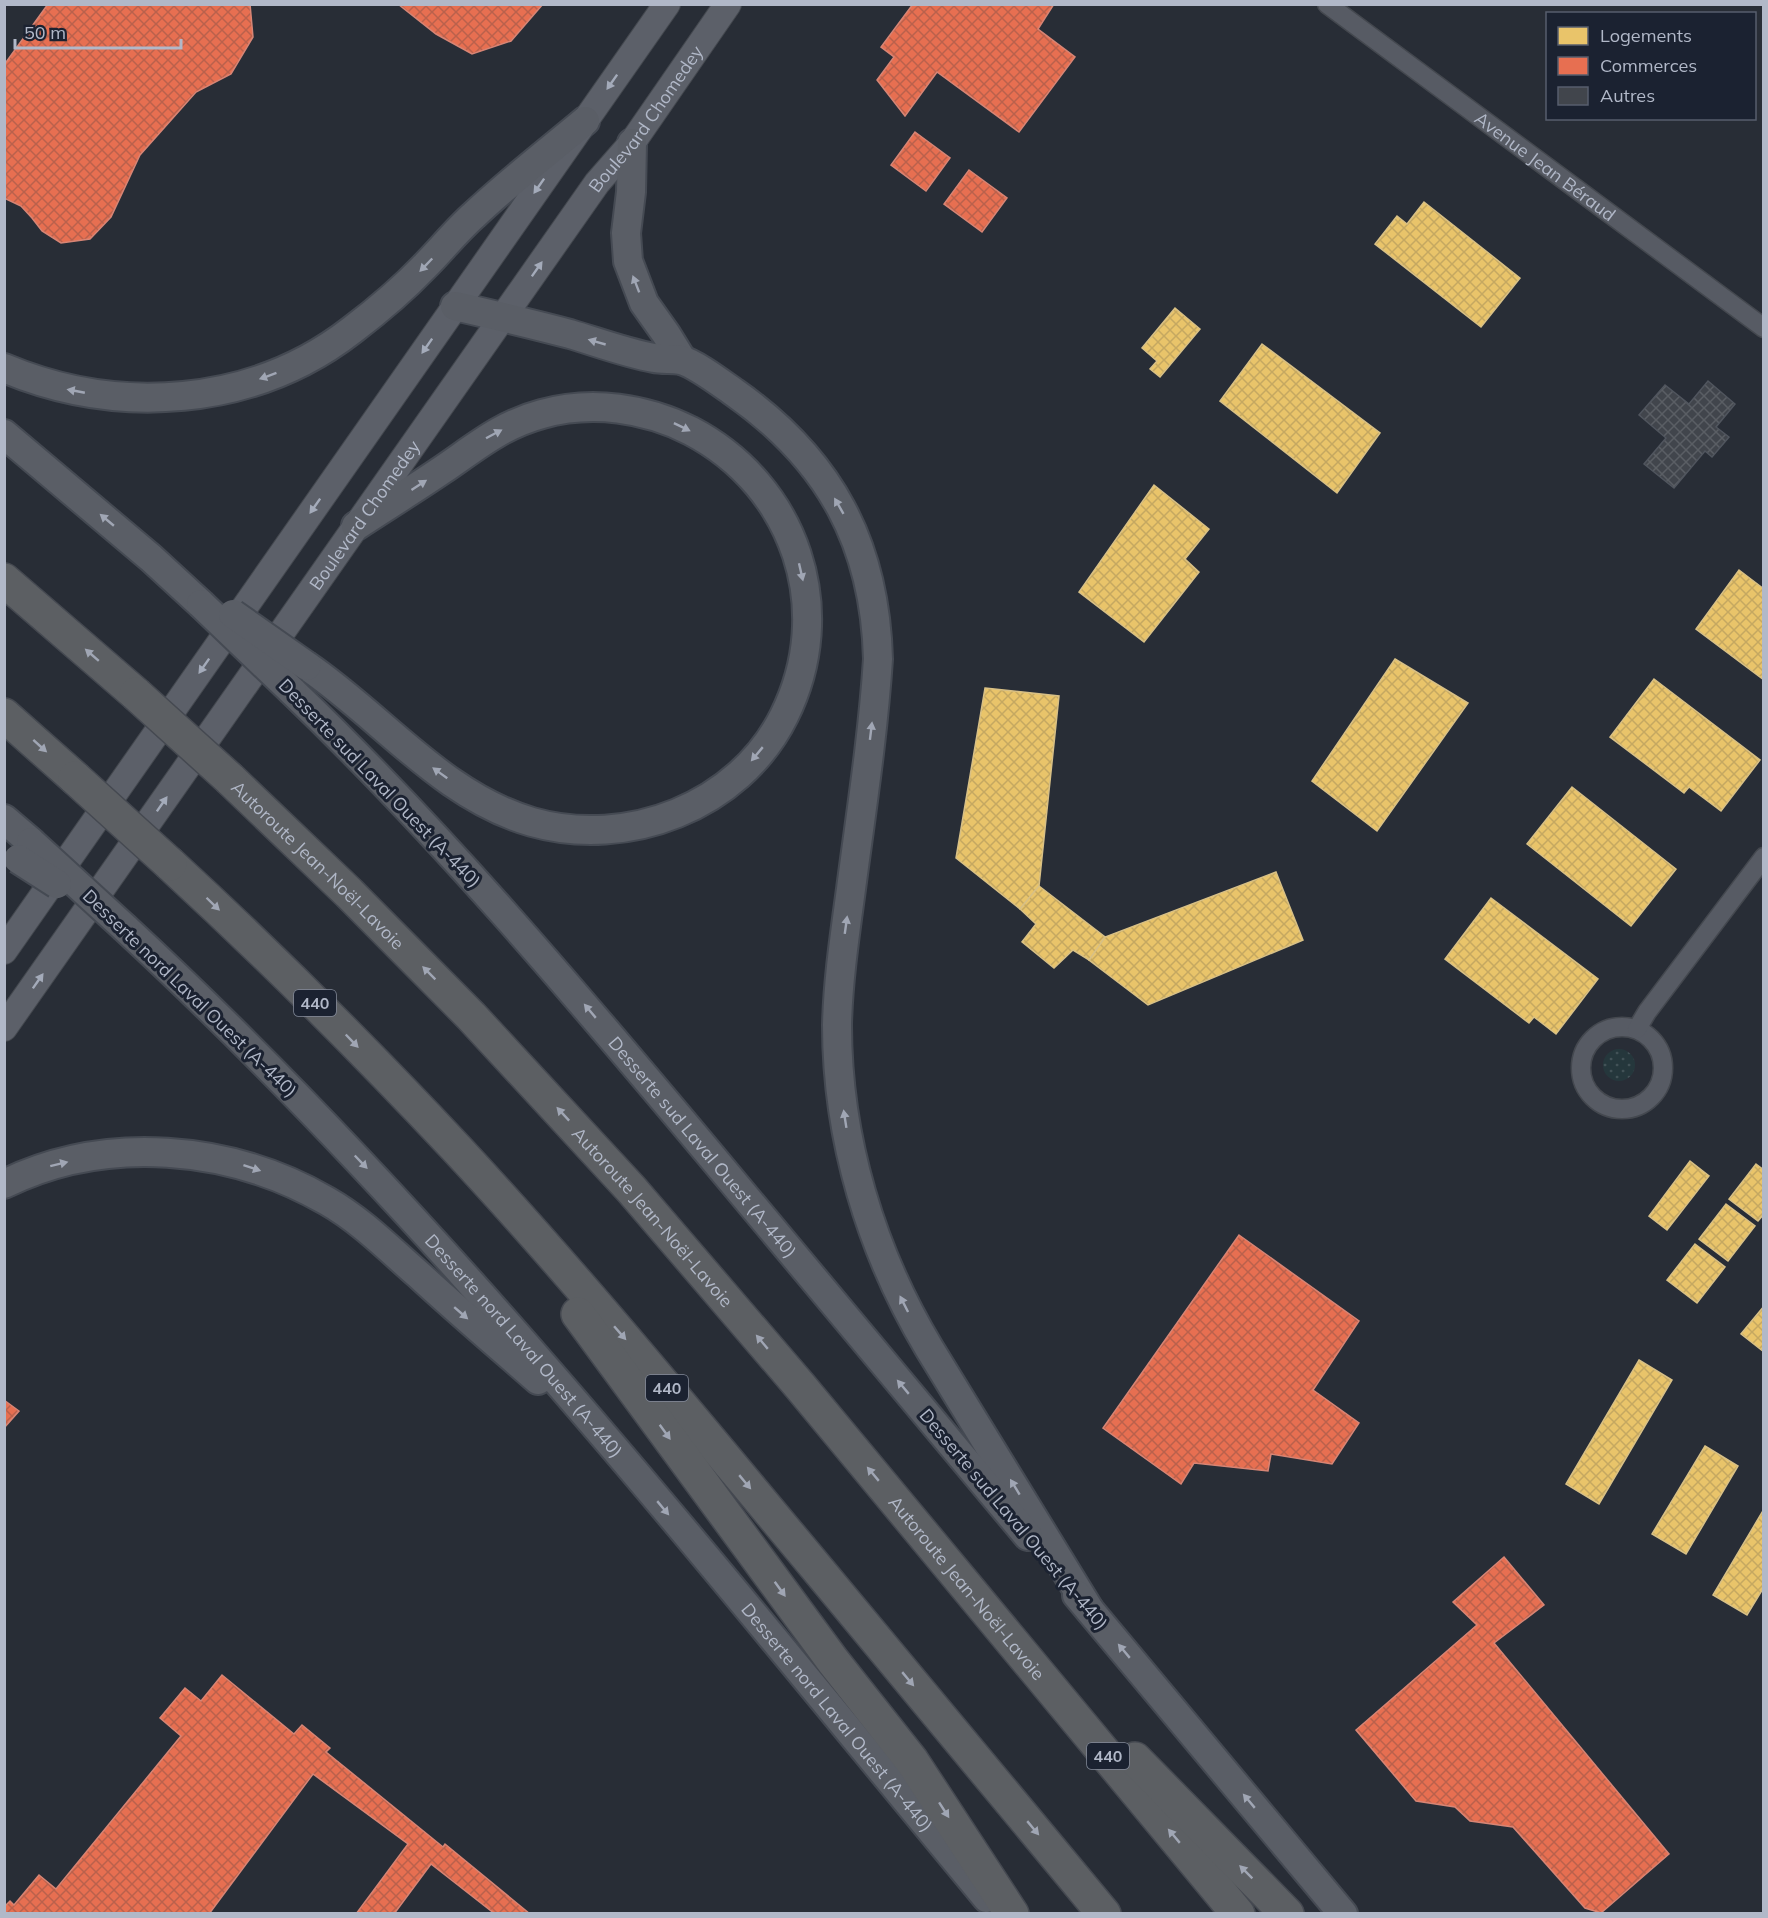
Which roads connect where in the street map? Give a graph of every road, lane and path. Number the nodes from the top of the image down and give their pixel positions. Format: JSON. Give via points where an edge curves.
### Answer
{"nodes":[{"id":1,"x":667,"y":4,"type":"edge"},
{"id":2,"x":728,"y":4,"type":"edge"},
{"id":3,"x":1327,"y":4,"type":"edge"},
{"id":4,"x":585,"y":121,"type":"junction"},
{"id":5,"x":632,"y":143,"type":"junction"},
{"id":6,"x":455,"y":306,"type":"junction"},
{"id":7,"x":503,"y":317,"type":"junction"},
{"id":8,"x":1764,"y":328,"type":"edge"},
{"id":9,"x":682,"y":360,"type":"junction"},
{"id":10,"x":4,"y":368,"type":"edge"},
{"id":11,"x":4,"y":434,"type":"edge"},
{"id":12,"x":356,"y":526,"type":"junction"},
{"id":13,"x":4,"y":580,"type":"edge"},
{"id":14,"x":204,"y":600,"type":"junction"},
{"id":15,"x":4,"y":715,"type":"edge"},
{"id":16,"x":4,"y":819,"type":"edge"},
{"id":17,"x":18,"y":851,"type":"edge"},
{"id":18,"x":1764,"y":857,"type":"edge"},
{"id":19,"x":4,"y":951,"type":"edge"},
{"id":20,"x":4,"y":1028,"type":"edge"},
{"id":21,"x":1637,"y":1029,"type":"junction"},
{"id":22,"x":456,"y":1148,"type":"junction"},
{"id":23,"x":4,"y":1184,"type":"edge"},
{"id":24,"x":613,"y":1446,"type":"junction"},
{"id":25,"x":978,"y":1599,"type":"junction"},
{"id":26,"x":1089,"y":1609,"type":"junction"},
{"id":27,"x":1000,"y":1914,"type":"edge"},
{"id":28,"x":1012,"y":1914,"type":"edge"},
{"id":29,"x":1104,"y":1914,"type":"edge"},
{"id":30,"x":1238,"y":1914,"type":"edge"},
{"id":31,"x":1287,"y":1914,"type":"edge"},
{"id":32,"x":1342,"y":1914,"type":"edge"}],
"edges":[{"from":1,"to":4,"type":"street","one_way":true},
{"from":2,"to":5,"type":"street","name":"Boulevard Chomedey"},
{"from":3,"to":8,"type":"street","name":"Avenue Jean Béraud"},
{"from":4,"to":6,"type":"street","one_way":true},
{"from":4,"to":10,"type":"main road","one_way":true,"via":[[474,215],[370,315],[320,352],[277,373],[201,394],[142,398],[101,396],[58,387]]},
{"from":7,"to":5,"type":"street","name":"Boulevard Chomedey","one_way":true,"via":[[597,183]]},
{"from":9,"to":5,"type":"main road","one_way":true,"via":[[644,303],[628,261]]},
{"from":6,"to":7,"type":"main road"},
{"from":6,"to":19,"type":"street","one_way":true},
{"from":9,"to":7,"type":"main road","one_way":true,"via":[[654,358]]},
{"from":7,"to":12,"type":"street","name":"Boulevard Chomedey"},
{"from":26,"to":9,"type":"main road","one_way":true,"via":[[905,1305],[875,1235],[852,1158],[837,1026],[878,659],[873,598],[863,559],[838,503],[801,451],[758,410]]},
{"from":14,"to":11,"type":"main road","one_way":true},
{"from":12,"to":14,"type":"main road","one_way":true,"bridge":true,"via":[[490,436],[525,420],[563,410],[602,407],[662,418],[714,444],[745,469],[783,522],[799,561],[807,601],[806,640],[795,688],[783,717],[749,764],[719,790],[685,810],[651,823],[622,828],[592,830],[536,823],[473,795],[430,766],[326,679]]},
{"from":20,"to":12,"type":"street","name":"Boulevard Chomedey","one_way":true},
{"from":25,"to":13,"type":"highway","name":"Autoroute Jean-Noël-Lavoie","number":"440","one_way":true,"bridge":true,"via":[[692,1258],[434,978],[230,779]]},
{"from":26,"to":14,"type":"main road","name":"Desserte sud Laval Ouest (A-440)","one_way":true,"bridge":true,"via":[[514,923],[389,788]]},
{"from":15,"to":22,"type":"highway","number":"440","one_way":true,"bridge":true,"via":[[292,980]]},
{"from":16,"to":17,"type":"main road","name":"Desserte nord Laval Ouest (A-440)"},
{"from":17,"to":24,"type":"main road","name":"Desserte nord Laval Ouest (A-440)","one_way":true,"bridge":true,"via":[[125,928],[232,1030],[492,1304]]},
{"from":18,"to":21,"type":"street"},
{"from":21,"to":21,"type":"street","via":[[1625,1026],[1605,1030],[1589,1042],[1583,1054],[1581,1074],[1586,1087],[1599,1102],[1611,1108],[1637,1106],[1648,1100],[1660,1084],[1660,1052]]},
{"from":22,"to":28,"type":"highway","one_way":true,"via":[[833,1661],[912,1761]]},
{"from":22,"to":29,"type":"highway","number":"440","one_way":true,"via":[[665,1385]]},
{"from":23,"to":24,"type":"main road","one_way":true,"via":[[76,1160],[148,1152],[216,1159],[285,1180],[328,1202],[372,1232]]},
{"from":24,"to":27,"type":"main road","name":"Desserte nord Laval Ouest (A-440)","one_way":true},
{"from":30,"to":25,"type":"highway","name":"Autoroute Jean-Noël-Lavoie","number":"440","one_way":true},
{"from":31,"to":25,"type":"highway","one_way":true},
{"from":32,"to":26,"type":"main road","name":"Desserte sud Laval Ouest (A-440)","one_way":true}]}
